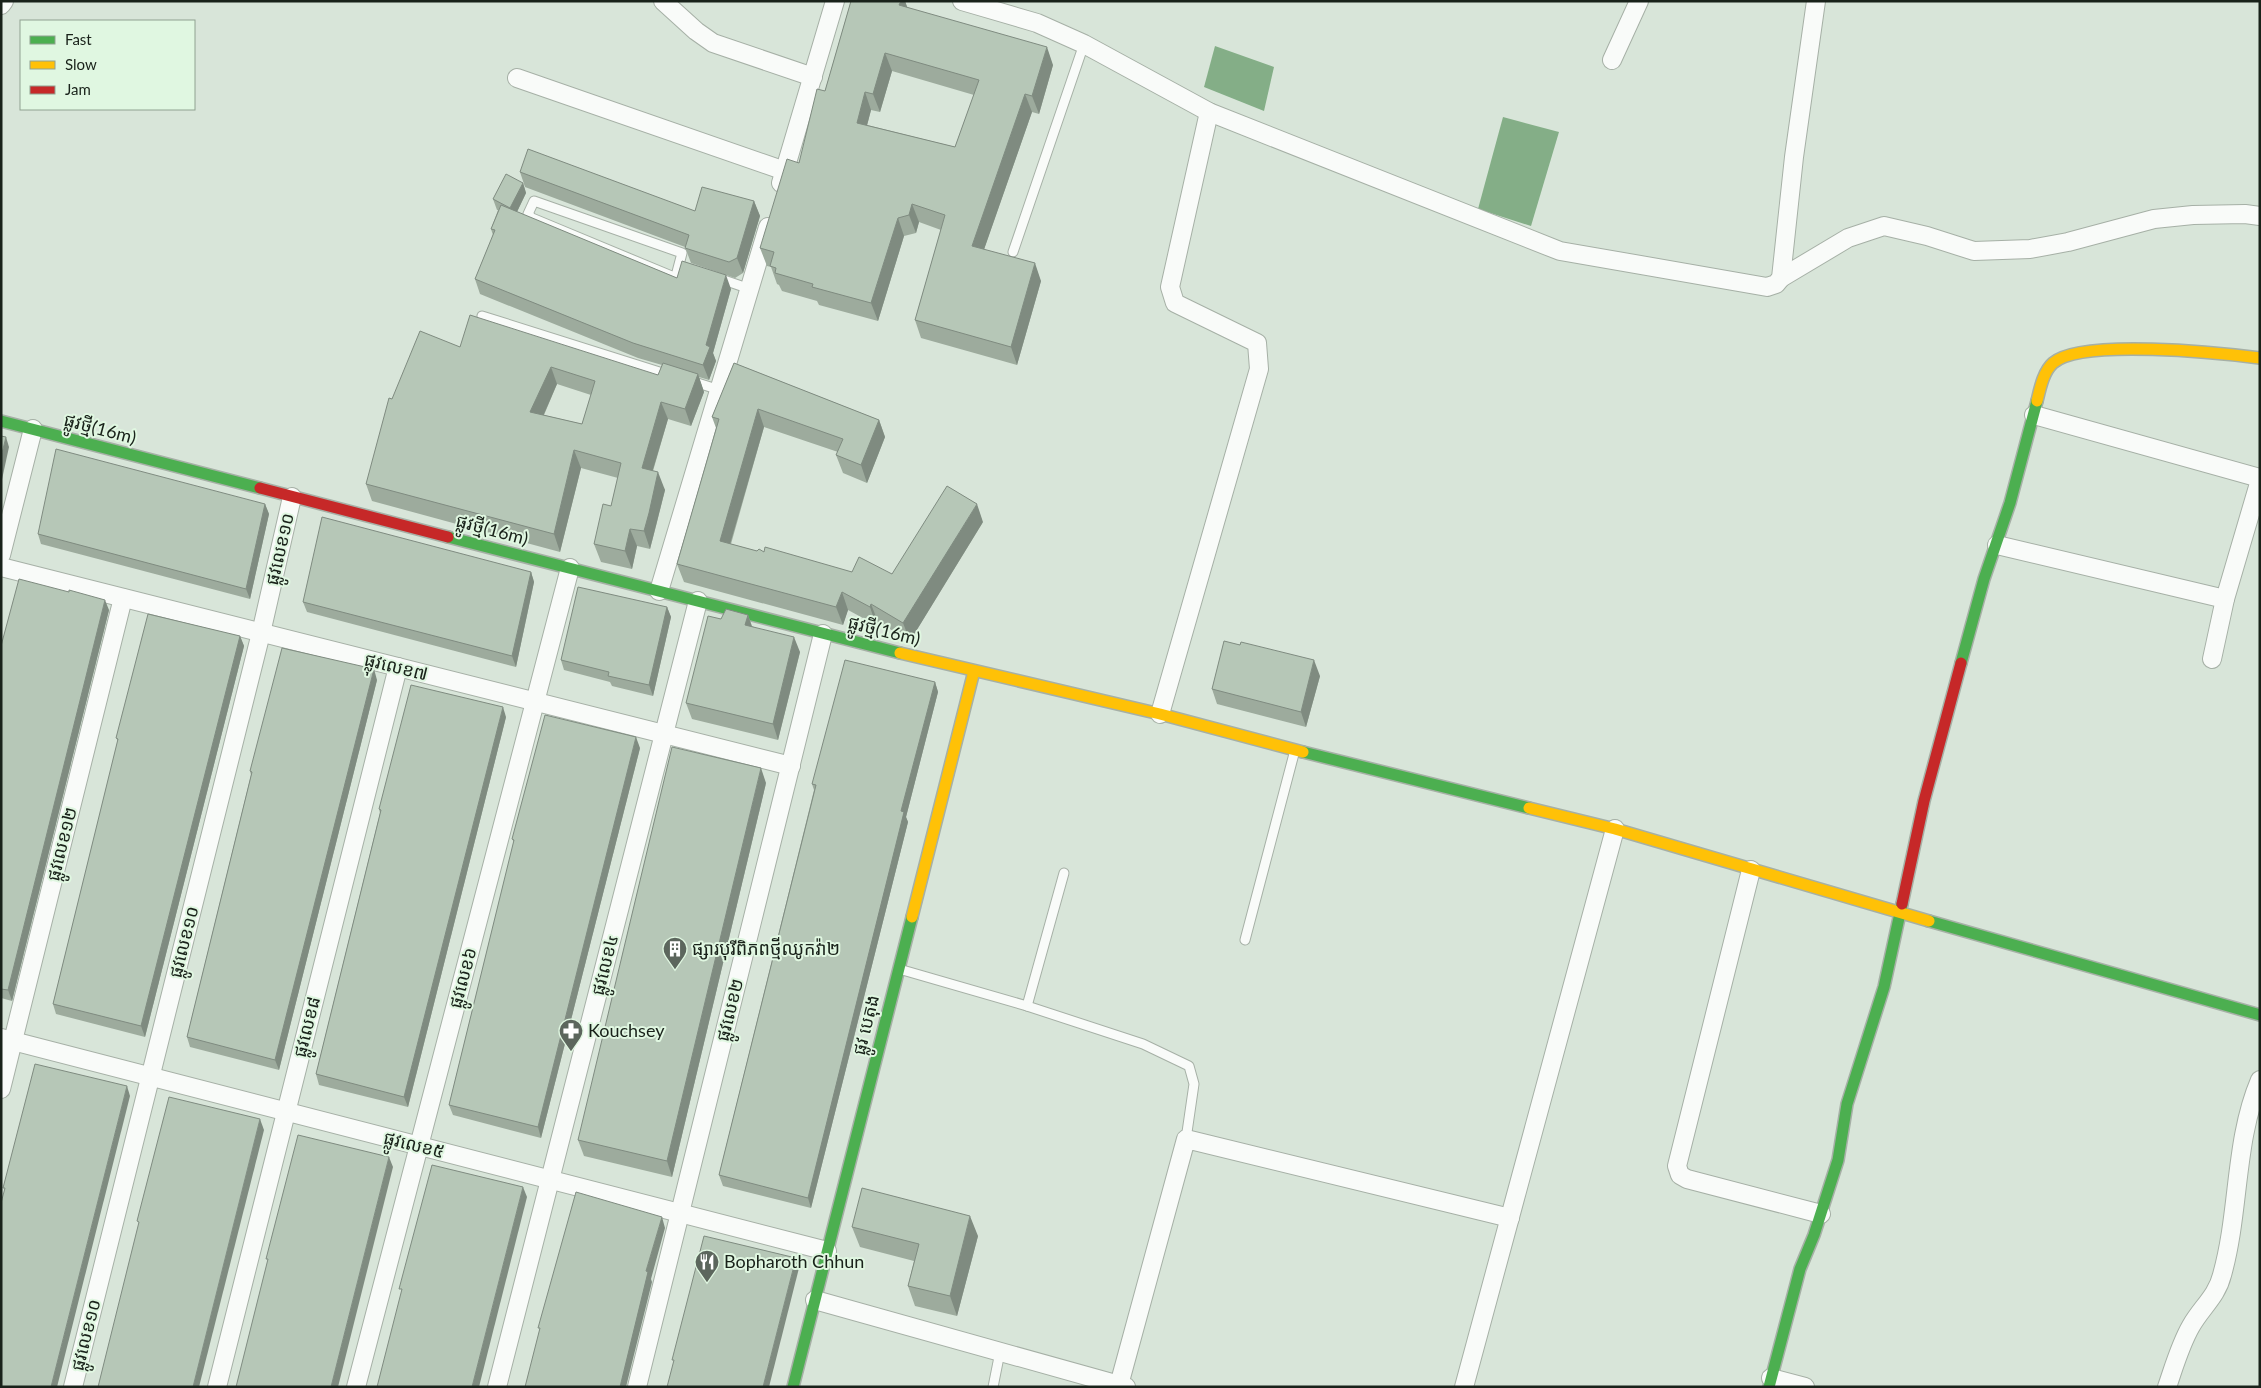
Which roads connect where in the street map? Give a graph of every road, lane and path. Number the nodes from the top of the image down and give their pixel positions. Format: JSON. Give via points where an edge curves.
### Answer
{"nodes":[{"id":1,"x":4,"y":1,"type":"edge"},
{"id":2,"x":663,"y":1,"type":"edge"},
{"id":3,"x":836,"y":1,"type":"edge"},
{"id":4,"x":962,"y":1,"type":"edge"},
{"id":5,"x":1639,"y":1,"type":"edge"},
{"id":6,"x":1816,"y":1,"type":"edge"},
{"id":7,"x":1,"y":5,"type":"edge"},
{"id":8,"x":1084,"y":44,"type":"junction"},
{"id":9,"x":1612,"y":60,"type":"dead end"},
{"id":10,"x":813,"y":77,"type":"junction"},
{"id":11,"x":517,"y":78,"type":"dead end"},
{"id":12,"x":1209,"y":112,"type":"junction"},
{"id":13,"x":785,"y":171,"type":"junction"},
{"id":14,"x":2260,"y":216,"type":"edge"},
{"id":15,"x":1013,"y":252,"type":"dead end"},
{"id":16,"x":684,"y":267,"type":"joint"},
{"id":17,"x":706,"y":274,"type":"edge"},
{"id":18,"x":1781,"y":278,"type":"junction"},
{"id":19,"x":750,"y":289,"type":"junction"},
{"id":20,"x":482,"y":316,"type":"dead end"},
{"id":21,"x":2260,"y":358,"type":"edge"},
{"id":22,"x":720,"y":390,"type":"junction"},
{"id":23,"x":2034,"y":415,"type":"junction"},
{"id":24,"x":1,"y":421,"type":"edge"},
{"id":25,"x":33,"y":430,"type":"junction"},
{"id":26,"x":2260,"y":479,"type":"edge"},
{"id":27,"x":292,"y":496,"type":"junction"},
{"id":28,"x":1997,"y":545,"type":"junction"},
{"id":29,"x":1,"y":555,"type":"edge"},
{"id":30,"x":1,"y":567,"type":"edge"},
{"id":31,"x":570,"y":568,"type":"junction"},
{"id":32,"x":659,"y":592,"type":"junction"},
{"id":33,"x":123,"y":598,"type":"junction"},
{"id":34,"x":2226,"y":599,"type":"junction"},
{"id":35,"x":698,"y":601,"type":"junction"},
{"id":36,"x":261,"y":633,"type":"junction"},
{"id":37,"x":823,"y":634,"type":"junction"},
{"id":38,"x":2212,"y":659,"type":"dead end"},
{"id":39,"x":398,"y":667,"type":"junction"},
{"id":40,"x":974,"y":671,"type":"junction"},
{"id":41,"x":535,"y":702,"type":"junction"},
{"id":42,"x":1160,"y":714,"type":"junction"},
{"id":43,"x":664,"y":735,"type":"junction"},
{"id":44,"x":1295,"y":750,"type":"junction"},
{"id":45,"x":790,"y":766,"type":"junction"},
{"id":46,"x":1615,"y":829,"type":"junction"},
{"id":47,"x":1751,"y":870,"type":"junction"},
{"id":48,"x":1064,"y":873,"type":"dead end"},
{"id":49,"x":1898,"y":912,"type":"junction"},
{"id":50,"x":1245,"y":940,"type":"dead end"},
{"id":51,"x":898,"y":969,"type":"junction"},
{"id":52,"x":1027,"y":1006,"type":"junction"},
{"id":53,"x":2260,"y":1016,"type":"edge"},
{"id":54,"x":7,"y":1040,"type":"edge"},
{"id":55,"x":150,"y":1077,"type":"junction"},
{"id":56,"x":2260,"y":1080,"type":"edge"},
{"id":57,"x":1,"y":1089,"type":"edge"},
{"id":58,"x":286,"y":1112,"type":"junction"},
{"id":59,"x":1186,"y":1139,"type":"junction"},
{"id":60,"x":419,"y":1146,"type":"junction"},
{"id":61,"x":550,"y":1180,"type":"junction"},
{"id":62,"x":680,"y":1214,"type":"junction"},
{"id":63,"x":1821,"y":1214,"type":"junction"},
{"id":64,"x":1510,"y":1218,"type":"junction"},
{"id":65,"x":827,"y":1251,"type":"junction"},
{"id":66,"x":815,"y":1300,"type":"junction"},
{"id":67,"x":1000,"y":1352,"type":"junction"},
{"id":68,"x":1770,"y":1382,"type":"edge"},
{"id":69,"x":1122,"y":1386,"type":"edge"},
{"id":70,"x":73,"y":1387,"type":"edge"},
{"id":71,"x":217,"y":1387,"type":"edge"},
{"id":72,"x":356,"y":1387,"type":"edge"},
{"id":73,"x":497,"y":1387,"type":"edge"},
{"id":74,"x":637,"y":1387,"type":"edge"},
{"id":75,"x":793,"y":1387,"type":"edge"},
{"id":76,"x":993,"y":1387,"type":"edge"},
{"id":77,"x":1464,"y":1387,"type":"edge"},
{"id":78,"x":1805,"y":1387,"type":"edge"},
{"id":79,"x":2167,"y":1387,"type":"edge"}],
"edges":[{"from":1,"to":7,"type":"street"},
{"from":2,"to":10,"type":"street","via":[[713,43]]},
{"from":3,"to":10,"type":"street"},
{"from":4,"to":8,"type":"street","via":[[1037,24]]},
{"from":5,"to":9,"type":"street"},
{"from":6,"to":18,"type":"street"},
{"from":8,"to":12,"type":"street"},
{"from":8,"to":15,"type":"lane"},
{"from":10,"to":13,"type":"street"},
{"from":11,"to":13,"type":"street"},
{"from":12,"to":18,"type":"street","via":[[1560,251],[1766,288]]},
{"from":12,"to":42,"type":"street","via":[[1170,287],[1175,303],[1257,343],[1259,369]]},
{"from":13,"to":19,"type":"street"},
{"from":14,"to":18,"type":"street","via":[[2193,215],[2154,219],[2030,250],[1974,251],[1884,226],[1848,238]]},
{"from":16,"to":16,"type":"lane","via":[[674,277],[532,218],[528,214],[532,202],[538,201],[682,253]]},
{"from":17,"to":19,"type":"lane"},
{"from":19,"to":22,"type":"street"},
{"from":20,"to":22,"type":"lane"},
{"from":21,"to":23,"type":"street","via":[[2107,349],[2074,353],[2054,362],[2048,370]]},
{"from":22,"to":32,"type":"street"},
{"from":23,"to":26,"type":"street"},
{"from":23,"to":28,"type":"street"},
{"from":24,"to":25,"type":"street","name":"ផ្លូវថ្មី(16m)"},
{"from":25,"to":27,"type":"street","name":"ផ្លូវថ្មី(16m)"},
{"from":25,"to":29,"type":"street"},
{"from":26,"to":34,"type":"street"},
{"from":27,"to":31,"type":"street","name":"ផ្លូវថ្មី(16m)"},
{"from":27,"to":36,"type":"street","name":"ផ្លូវលេខ១០"},
{"from":28,"to":34,"type":"street"},
{"from":28,"to":49,"type":"street","via":[[1954,685]]},
{"from":30,"to":33,"type":"street","name":"ផ្លុវលេខ៧"},
{"from":31,"to":32,"type":"street","name":"ផ្លូវថ្មី(16m)"},
{"from":31,"to":41,"type":"street","name":"ផ្លូវលេខ៦"},
{"from":32,"to":35,"type":"street","name":"ផ្លូវថ្មី(16m)"},
{"from":33,"to":36,"type":"street","name":"ផ្លុវលេខ៧"},
{"from":33,"to":54,"type":"street","name":"ផ្លូវលេខ១២"},
{"from":34,"to":38,"type":"street"},
{"from":35,"to":37,"type":"street","name":"ផ្លូវថ្មី(16m)"},
{"from":35,"to":43,"type":"street","name":"ផ្លូវលេខ៤"},
{"from":36,"to":39,"type":"street","name":"ផ្លុវលេខ៧"},
{"from":36,"to":55,"type":"street","name":"ផ្លូវលេខ១០"},
{"from":37,"to":40,"type":"street","name":"ផ្លូវថ្មី(16m)"},
{"from":37,"to":45,"type":"street","name":"ផ្លូវលេខ២"},
{"from":39,"to":41,"type":"street","name":"ផ្លុវលេខ៧"},
{"from":39,"to":58,"type":"street","name":"ផ្លូវលេខ៨"},
{"from":40,"to":42,"type":"street","name":"ផ្លូវថ្មី(16m)"},
{"from":40,"to":51,"type":"street","name":"ផ្លូវ បេតុង"},
{"from":41,"to":43,"type":"street","name":"ផ្លុវលេខ៧"},
{"from":41,"to":60,"type":"street","name":"ផ្លូវលេខ៦"},
{"from":42,"to":44,"type":"street","name":"ផ្លូវថ្មី(16m)"},
{"from":43,"to":45,"type":"street","name":"ផ្លុវលេខ៧"},
{"from":43,"to":61,"type":"street","name":"ផ្លូវលេខ៤"},
{"from":44,"to":46,"type":"street","name":"ផ្លូវថ្មី(16m)"},
{"from":44,"to":50,"type":"lane"},
{"from":45,"to":62,"type":"street","name":"ផ្លូវលេខ២"},
{"from":46,"to":47,"type":"street","name":"ផ្លូវថ្មី(16m)"},
{"from":46,"to":64,"type":"street"},
{"from":47,"to":49,"type":"street","name":"ផ្លូវថ្មី(16m)"},
{"from":47,"to":63,"type":"street","via":[[1677,1166],[1680,1175],[1687,1179]]},
{"from":48,"to":52,"type":"lane"},
{"from":49,"to":53,"type":"street","name":"ផ្លូវថ្មី(16m)"},
{"from":49,"to":63,"type":"street","via":[[1884,987],[1847,1104],[1838,1160]]},
{"from":51,"to":52,"type":"lane"},
{"from":51,"to":65,"type":"street","name":"ផ្លូវ បេតុង"},
{"from":52,"to":59,"type":"lane","via":[[1142,1044],[1189,1066],[1194,1084]]},
{"from":54,"to":55,"type":"street","name":"ផ្លូវលេខ៥"},
{"from":54,"to":57,"type":"street","name":"ផ្លូវលេខ១២"},
{"from":55,"to":58,"type":"street","name":"ផ្លូវលេខ៥"},
{"from":55,"to":70,"type":"street","name":"ផ្លូវលេខ១០"},
{"from":56,"to":79,"type":"street","via":[[2248,1114],[2222,1276],[2213,1297],[2184,1338]]},
{"from":58,"to":60,"type":"street","name":"ផ្លូវលេខ៥"},
{"from":58,"to":71,"type":"street","name":"ផ្លូវលេខ៨"},
{"from":59,"to":64,"type":"street"},
{"from":59,"to":69,"type":"street"},
{"from":60,"to":61,"type":"street","name":"ផ្លូវលេខ៥"},
{"from":60,"to":72,"type":"street","name":"ផ្លូវលេខ៦"},
{"from":61,"to":62,"type":"street","name":"ផ្លូវលេខ៥"},
{"from":61,"to":73,"type":"street","name":"ផ្លូវលេខ៤"},
{"from":62,"to":65,"type":"street","name":"ផ្លូវលេខ៥"},
{"from":62,"to":74,"type":"street","name":"ផ្លូវលេខ២"},
{"from":63,"to":68,"type":"street","via":[[1800,1269]]},
{"from":64,"to":77,"type":"street"},
{"from":65,"to":66,"type":"street","name":"ផ្លូវ បេតុង"},
{"from":66,"to":67,"type":"street"},
{"from":66,"to":75,"type":"street","name":"ផ្លូវ បេតុង"},
{"from":67,"to":69,"type":"street"},
{"from":67,"to":76,"type":"lane"},
{"from":68,"to":78,"type":"street"}]}
